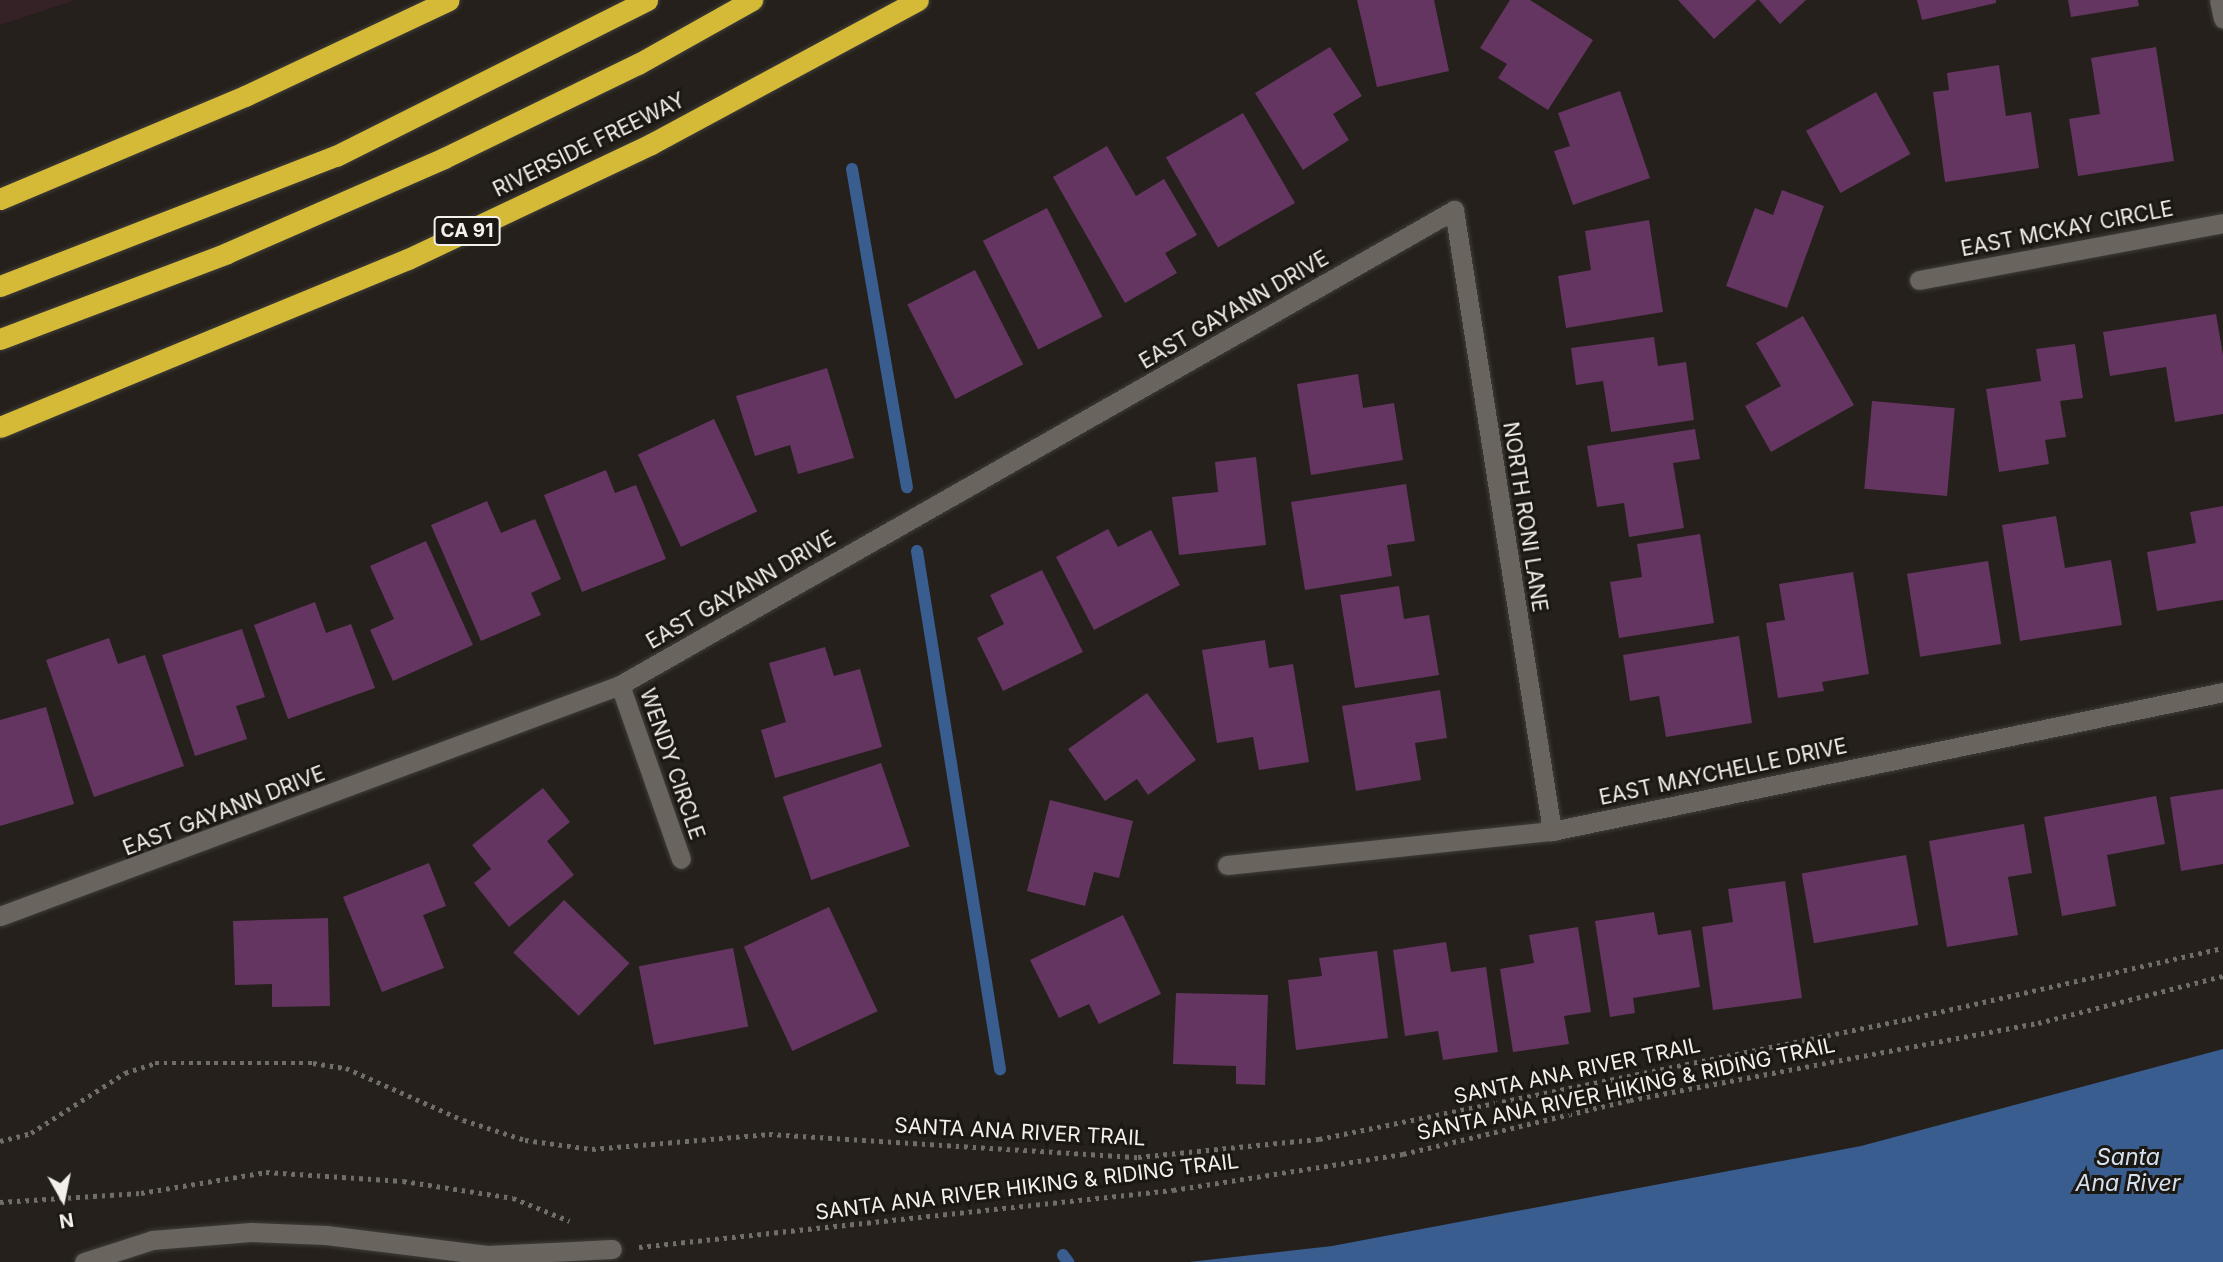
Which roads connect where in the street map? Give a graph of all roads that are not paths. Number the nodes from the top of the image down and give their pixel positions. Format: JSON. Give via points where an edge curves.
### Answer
{"nodes":[{"id":1,"x":449,"y":0,"type":"edge"},
{"id":2,"x":647,"y":0,"type":"edge"},
{"id":3,"x":752,"y":0,"type":"edge"},
{"id":4,"x":918,"y":0,"type":"edge"},
{"id":5,"x":2220,"y":0,"type":"edge"},
{"id":6,"x":2223,"y":19,"type":"edge"},
{"id":7,"x":0,"y":199,"type":"edge"},
{"id":8,"x":1454,"y":210,"type":"joint"},
{"id":9,"x":2223,"y":223,"type":"edge"},
{"id":10,"x":1919,"y":280,"type":"dead end"},
{"id":11,"x":0,"y":286,"type":"edge"},
{"id":12,"x":0,"y":339,"type":"edge"},
{"id":13,"x":0,"y":427,"type":"edge"},
{"id":14,"x":620,"y":685,"type":"junction"},
{"id":15,"x":2223,"y":692,"type":"edge"},
{"id":16,"x":1552,"y":831,"type":"junction"},
{"id":17,"x":681,"y":859,"type":"dead end"},
{"id":18,"x":1227,"y":865,"type":"dead end"},
{"id":19,"x":3,"y":917,"type":"edge"},
{"id":20,"x":612,"y":1249,"type":"road end"},
{"id":21,"x":98,"y":1261,"type":"edge"}],
"edges":[{"from":1,"to":7,"type":"highway","via":[[246,96]]},
{"from":2,"to":11,"type":"highway","via":[[336,156]]},
{"from":3,"to":12,"type":"highway","via":[[638,64],[444,159],[227,253]]},
{"from":4,"to":13,"type":"highway","name":"RIVERSIDE FREEWAY","number":"CA 91","via":[[651,144],[408,260]]},
{"from":5,"to":6,"type":"street"},
{"from":8,"to":14,"type":"street","name":"EAST GAYANN DRIVE"},
{"from":8,"to":16,"type":"street","name":"NORTH RONI LANE"},
{"from":9,"to":10,"type":"street","name":"EAST MCKAY CIRCLE"},
{"from":14,"to":17,"type":"street","name":"WENDY CIRCLE"},
{"from":14,"to":19,"type":"street","name":"EAST GAYANN DRIVE"},
{"from":15,"to":16,"type":"street","name":"EAST MAYCHELLE DRIVE"},
{"from":16,"to":18,"type":"street","name":"EAST MAYCHELLE DRIVE"},
{"from":20,"to":21,"type":"street","via":[[487,1255],[326,1235],[251,1232],[152,1240]]}]}
